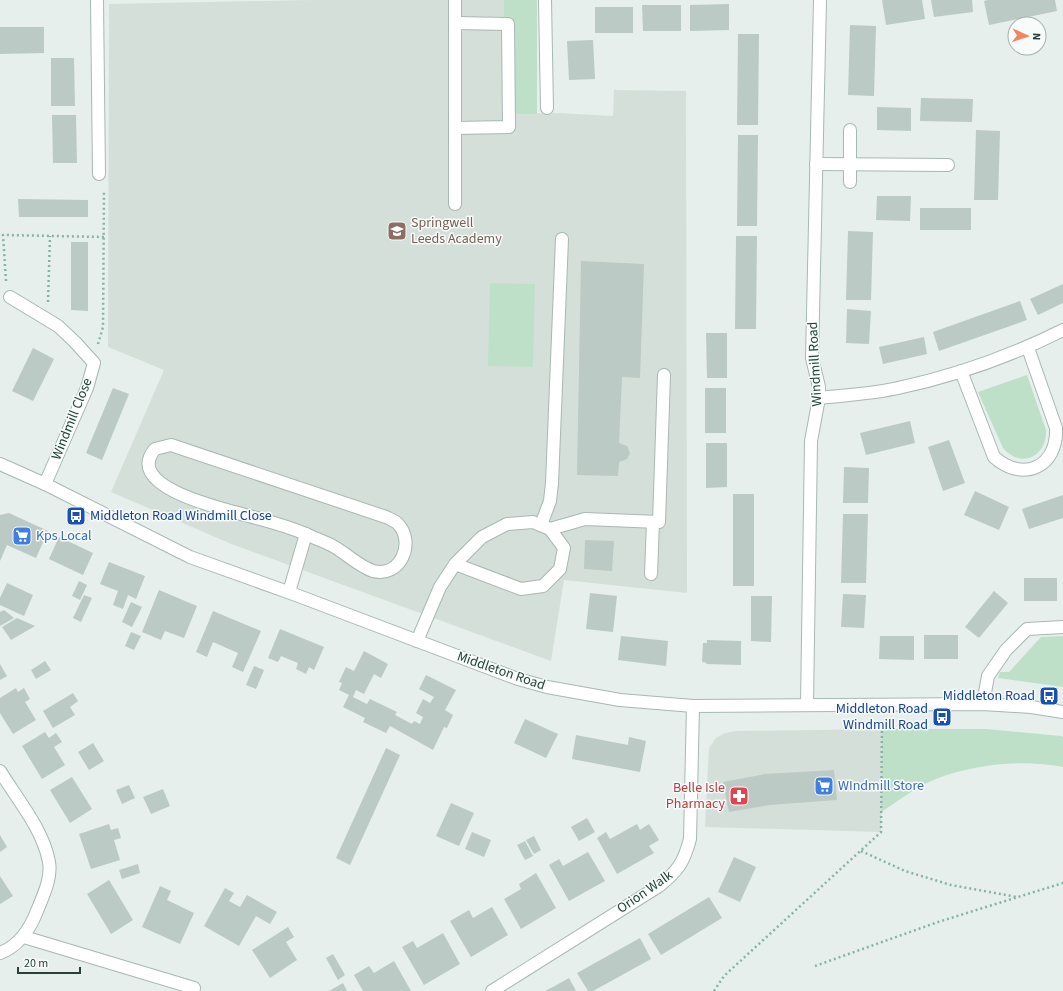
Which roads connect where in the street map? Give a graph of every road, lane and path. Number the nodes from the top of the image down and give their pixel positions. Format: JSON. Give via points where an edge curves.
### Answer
{"nodes":[{"id":1,"x":97,"y":0,"type":"edge"},
{"id":2,"x":455,"y":0,"type":"edge"},
{"id":3,"x":545,"y":0,"type":"edge"},
{"id":4,"x":820,"y":0,"type":"edge"},
{"id":5,"x":455,"y":23,"type":"junction"},
{"id":6,"x":547,"y":108,"type":"dead end"},
{"id":7,"x":455,"y":128,"type":"junction"},
{"id":8,"x":850,"y":130,"type":"dead end"},
{"id":9,"x":816,"y":164,"type":"junction"},
{"id":10,"x":850,"y":164,"type":"junction"},
{"id":11,"x":948,"y":165,"type":"dead end"},
{"id":12,"x":99,"y":174,"type":"joint"},
{"id":13,"x":850,"y":182,"type":"dead end"},
{"id":14,"x":455,"y":204,"type":"dead end"},
{"id":15,"x":50,"y":236,"type":"junction"},
{"id":16,"x":104,"y":237,"type":"junction"},
{"id":17,"x":562,"y":239,"type":"dead end"},
{"id":18,"x":10,"y":297,"type":"joint"},
{"id":19,"x":48,"y":320,"type":"junction"},
{"id":20,"x":1063,"y":330,"type":"edge"},
{"id":21,"x":1028,"y":348,"type":"junction"},
{"id":22,"x":94,"y":363,"type":"junction"},
{"id":23,"x":961,"y":371,"type":"junction"},
{"id":24,"x":664,"y":375,"type":"dead end"},
{"id":25,"x":819,"y":398,"type":"junction"},
{"id":26,"x":0,"y":464,"type":"edge"},
{"id":27,"x":45,"y":484,"type":"junction"},
{"id":28,"x":653,"y":522,"type":"junction"},
{"id":29,"x":546,"y":527,"type":"junction"},
{"id":30,"x":306,"y":534,"type":"junction"},
{"id":31,"x":455,"y":564,"type":"junction"},
{"id":32,"x":651,"y":574,"type":"dead end"},
{"id":33,"x":289,"y":592,"type":"junction"},
{"id":34,"x":1063,"y":627,"type":"edge"},
{"id":35,"x":417,"y":641,"type":"junction"},
{"id":36,"x":806,"y":704,"type":"junction"},
{"id":37,"x":882,"y":704,"type":"junction"},
{"id":38,"x":983,"y":704,"type":"junction"},
{"id":39,"x":693,"y":706,"type":"junction"},
{"id":40,"x":1063,"y":712,"type":"edge"},
{"id":41,"x":0,"y":771,"type":"edge"},
{"id":42,"x":861,"y":851,"type":"junction"},
{"id":43,"x":1063,"y":883,"type":"edge"},
{"id":44,"x":1018,"y":897,"type":"junction"},
{"id":45,"x":24,"y":937,"type":"junction"},
{"id":46,"x":0,"y":953,"type":"edge"},
{"id":47,"x":815,"y":966,"type":"dead end"},
{"id":48,"x":193,"y":991,"type":"edge"},
{"id":49,"x":492,"y":991,"type":"edge"},
{"id":50,"x":714,"y":991,"type":"edge"}],
"edges":[{"from":1,"to":12,"type":"street"},
{"from":2,"to":5,"type":"street"},
{"from":3,"to":6,"type":"street"},
{"from":4,"to":9,"type":"street","name":"Windmill Road"},
{"from":5,"to":7,"type":"street"},
{"from":5,"to":7,"type":"street","via":[[508,24],[508,127]]},
{"from":7,"to":14,"type":"street"},
{"from":8,"to":10,"type":"street"},
{"from":9,"to":10,"type":"street"},
{"from":9,"to":25,"type":"street","name":"Windmill Road","via":[[812,358]]},
{"from":10,"to":11,"type":"street"},
{"from":10,"to":13,"type":"street"},
{"from":12,"to":16,"type":"path","via":[[104,190]]},
{"from":15,"to":16,"type":"path"},
{"from":15,"to":18,"type":"path","via":[[3,235],[4,276]]},
{"from":15,"to":19,"type":"path"},
{"from":16,"to":22,"type":"path","via":[[103,327]]},
{"from":17,"to":29,"type":"street","via":[[552,483]]},
{"from":18,"to":19,"type":"street","name":"Windmill Close"},
{"from":19,"to":22,"type":"street","name":"Windmill Close","via":[[58,326]]},
{"from":20,"to":21,"type":"street"},
{"from":21,"to":23,"type":"street"},
{"from":21,"to":23,"type":"street","via":[[1056,428],[1057,440],[1046,461],[1037,467],[1014,470],[994,457]]},
{"from":22,"to":27,"type":"street","name":"Windmill Close","via":[[87,388]]},
{"from":23,"to":25,"type":"street","via":[[898,388]]},
{"from":24,"to":28,"type":"street","via":[[659,522]]},
{"from":25,"to":36,"type":"street","name":"Windmill Road","via":[[811,441]]},
{"from":26,"to":27,"type":"street","name":"Middleton Road"},
{"from":27,"to":33,"type":"street","name":"Middleton Road","via":[[190,557]]},
{"from":28,"to":29,"type":"street","via":[[585,519]]},
{"from":28,"to":32,"type":"street"},
{"from":29,"to":31,"type":"street","via":[[533,522],[507,524],[482,537]]},
{"from":29,"to":31,"type":"street","via":[[564,548],[560,569],[543,586],[522,589]]},
{"from":30,"to":30,"type":"street","via":[[179,495],[153,475],[149,468],[151,453],[162,446],[171,445],[386,517],[398,524],[403,531],[406,546],[401,560],[394,568],[373,571],[332,545]]},
{"from":30,"to":33,"type":"street"},
{"from":31,"to":35,"type":"street","via":[[440,587]]},
{"from":33,"to":35,"type":"street","name":"Middleton Road"},
{"from":34,"to":38,"type":"street","via":[[1027,629],[1006,650],[988,676]]},
{"from":35,"to":39,"type":"street","name":"Middleton Road","via":[[546,687],[620,700]]},
{"from":36,"to":37,"type":"street","name":"Middleton Road"},
{"from":36,"to":39,"type":"street","name":"Middleton Road"},
{"from":37,"to":38,"type":"street","name":"Middleton Road"},
{"from":37,"to":42,"type":"path","via":[[881,832]]},
{"from":38,"to":40,"type":"street","name":"Middleton Road"},
{"from":39,"to":49,"type":"street","name":"Orion Walk","via":[[690,839],[685,857],[675,874]]},
{"from":41,"to":45,"type":"street","via":[[38,831],[49,862],[48,883]]},
{"from":42,"to":44,"type":"path","via":[[905,871],[951,885]]},
{"from":42,"to":50,"type":"path","via":[[724,976]]},
{"from":43,"to":44,"type":"path"},
{"from":44,"to":47,"type":"path","via":[[938,922]]},
{"from":45,"to":46,"type":"street"},
{"from":45,"to":48,"type":"street","via":[[194,988]]}]}
